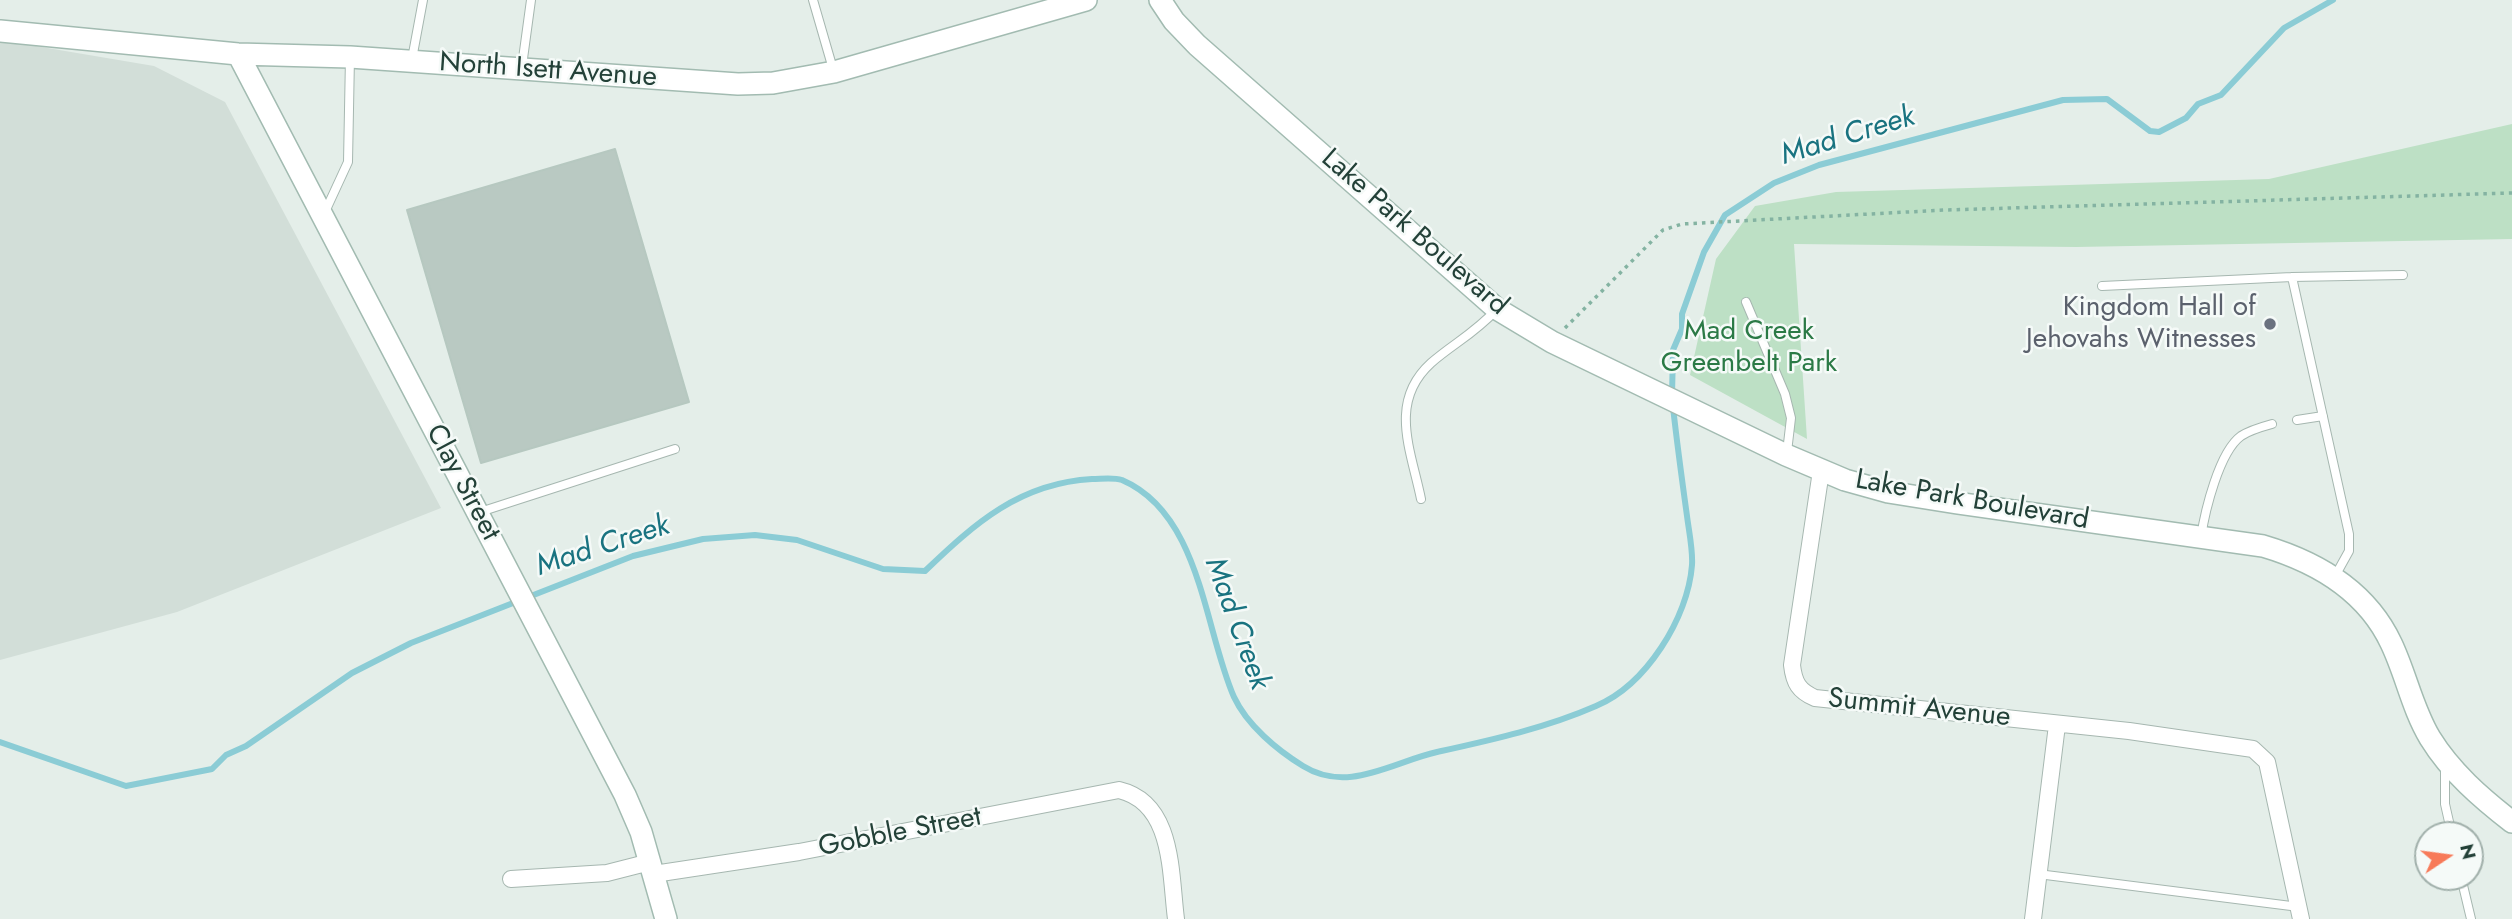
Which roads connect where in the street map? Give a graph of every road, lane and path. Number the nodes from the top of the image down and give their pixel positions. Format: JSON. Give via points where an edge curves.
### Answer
{"nodes":[{"id":1,"x":423,"y":0,"type":"edge"},
{"id":2,"x":531,"y":0,"type":"edge"},
{"id":3,"x":813,"y":0,"type":"edge"},
{"id":4,"x":1086,"y":0,"type":"edge"},
{"id":5,"x":1160,"y":0,"type":"edge"},
{"id":6,"x":0,"y":31,"type":"edge"},
{"id":7,"x":237,"y":54,"type":"junction"},
{"id":8,"x":350,"y":57,"type":"junction"},
{"id":9,"x":412,"y":62,"type":"junction"},
{"id":10,"x":521,"y":69,"type":"junction"},
{"id":11,"x":834,"y":72,"type":"junction"},
{"id":12,"x":2512,"y":193,"type":"edge"},
{"id":13,"x":323,"y":217,"type":"junction"},
{"id":14,"x":2403,"y":275,"type":"dead end"},
{"id":15,"x":2292,"y":277,"type":"junction"},
{"id":16,"x":2102,"y":286,"type":"dead end"},
{"id":17,"x":1746,"y":302,"type":"dead end"},
{"id":18,"x":1497,"y":309,"type":"junction"},
{"id":19,"x":1552,"y":342,"type":"junction"},
{"id":20,"x":2323,"y":416,"type":"junction"},
{"id":21,"x":2297,"y":420,"type":"dead end"},
{"id":22,"x":2272,"y":424,"type":"dead end"},
{"id":23,"x":674,"y":449,"type":"dead end"},
{"id":24,"x":1786,"y":455,"type":"junction"},
{"id":25,"x":1821,"y":471,"type":"junction"},
{"id":26,"x":1421,"y":499,"type":"dead end"},
{"id":27,"x":477,"y":513,"type":"junction"},
{"id":28,"x":2200,"y":538,"type":"junction"},
{"id":29,"x":2334,"y":578,"type":"junction"},
{"id":30,"x":2057,"y":725,"type":"junction"},
{"id":31,"x":2445,"y":758,"type":"junction"},
{"id":32,"x":2449,"y":821,"type":"edge"},
{"id":33,"x":2512,"y":822,"type":"edge"},
{"id":34,"x":652,"y":868,"type":"junction"},
{"id":35,"x":2038,"y":874,"type":"junction"},
{"id":36,"x":511,"y":879,"type":"dead end"},
{"id":37,"x":2464,"y":891,"type":"edge"},
{"id":38,"x":2300,"y":913,"type":"edge"},
{"id":39,"x":666,"y":919,"type":"edge"},
{"id":40,"x":1175,"y":919,"type":"edge"},
{"id":41,"x":2033,"y":919,"type":"edge"},
{"id":42,"x":2470,"y":919,"type":"edge"}],
"edges":[{"from":1,"to":9,"type":"lane"},
{"from":2,"to":10,"type":"lane"},
{"from":3,"to":11,"type":"lane"},
{"from":4,"to":11,"type":"street","name":"North Isett Avenue"},
{"from":5,"to":18,"type":"street","name":"Lake Park Boulevard","via":[[1197,45]]},
{"from":6,"to":7,"type":"street","name":"North Isett Avenue"},
{"from":7,"to":8,"type":"street","name":"North Isett Avenue"},
{"from":7,"to":13,"type":"street","name":"Clay Street"},
{"from":8,"to":9,"type":"street","name":"North Isett Avenue"},
{"from":8,"to":13,"type":"lane","via":[[348,162]]},
{"from":9,"to":10,"type":"street","name":"North Isett Avenue"},
{"from":10,"to":11,"type":"street","name":"North Isett Avenue","via":[[738,84]]},
{"from":12,"to":19,"type":"path","via":[[1959,210],[1682,224],[1663,230]]},
{"from":13,"to":27,"type":"street","name":"Clay Street"},
{"from":14,"to":15,"type":"lane"},
{"from":15,"to":16,"type":"lane"},
{"from":15,"to":20,"type":"lane"},
{"from":17,"to":24,"type":"lane","via":[[1785,394],[1791,418]]},
{"from":18,"to":19,"type":"street","name":"Lake Park Boulevard"},
{"from":18,"to":26,"type":"lane","via":[[1467,339],[1431,363],[1407,394],[1404,417]]},
{"from":19,"to":24,"type":"street","name":"Lake Park Boulevard"},
{"from":20,"to":21,"type":"lane"},
{"from":20,"to":29,"type":"lane","via":[[2349,534],[2349,551]]},
{"from":22,"to":28,"type":"lane","via":[[2239,437],[2230,448],[2206,508]]},
{"from":23,"to":27,"type":"lane"},
{"from":24,"to":25,"type":"street","name":"Lake Park Boulevard"},
{"from":25,"to":28,"type":"street","name":"Lake Park Boulevard","via":[[1888,492]]},
{"from":25,"to":30,"type":"street","name":"Summit Avenue","via":[[1792,665],[1793,679],[1802,692],[1815,698]]},
{"from":27,"to":34,"type":"street","name":"Clay Street","via":[[625,795]]},
{"from":28,"to":29,"type":"street","name":"Lake Park Boulevard","via":[[2263,546],[2293,555]]},
{"from":29,"to":31,"type":"street","name":"Lake Park Boulevard","via":[[2355,593],[2377,620],[2391,643],[2417,712]]},
{"from":30,"to":35,"type":"street"},
{"from":30,"to":38,"type":"street","name":"Summit Avenue","via":[[2236,744],[2261,753],[2267,762]]},
{"from":31,"to":32,"type":"lane"},
{"from":31,"to":33,"type":"street","name":"Lake Park Boulevard","via":[[2481,798]]},
{"from":34,"to":36,"type":"street","name":"Gobble Street"},
{"from":34,"to":39,"type":"street","name":"Clay Street"},
{"from":34,"to":40,"type":"street","name":"Gobble Street","via":[[799,852],[1119,790],[1156,813]]},
{"from":35,"to":38,"type":"lane"},
{"from":35,"to":41,"type":"street"},
{"from":37,"to":42,"type":"lane"}]}
